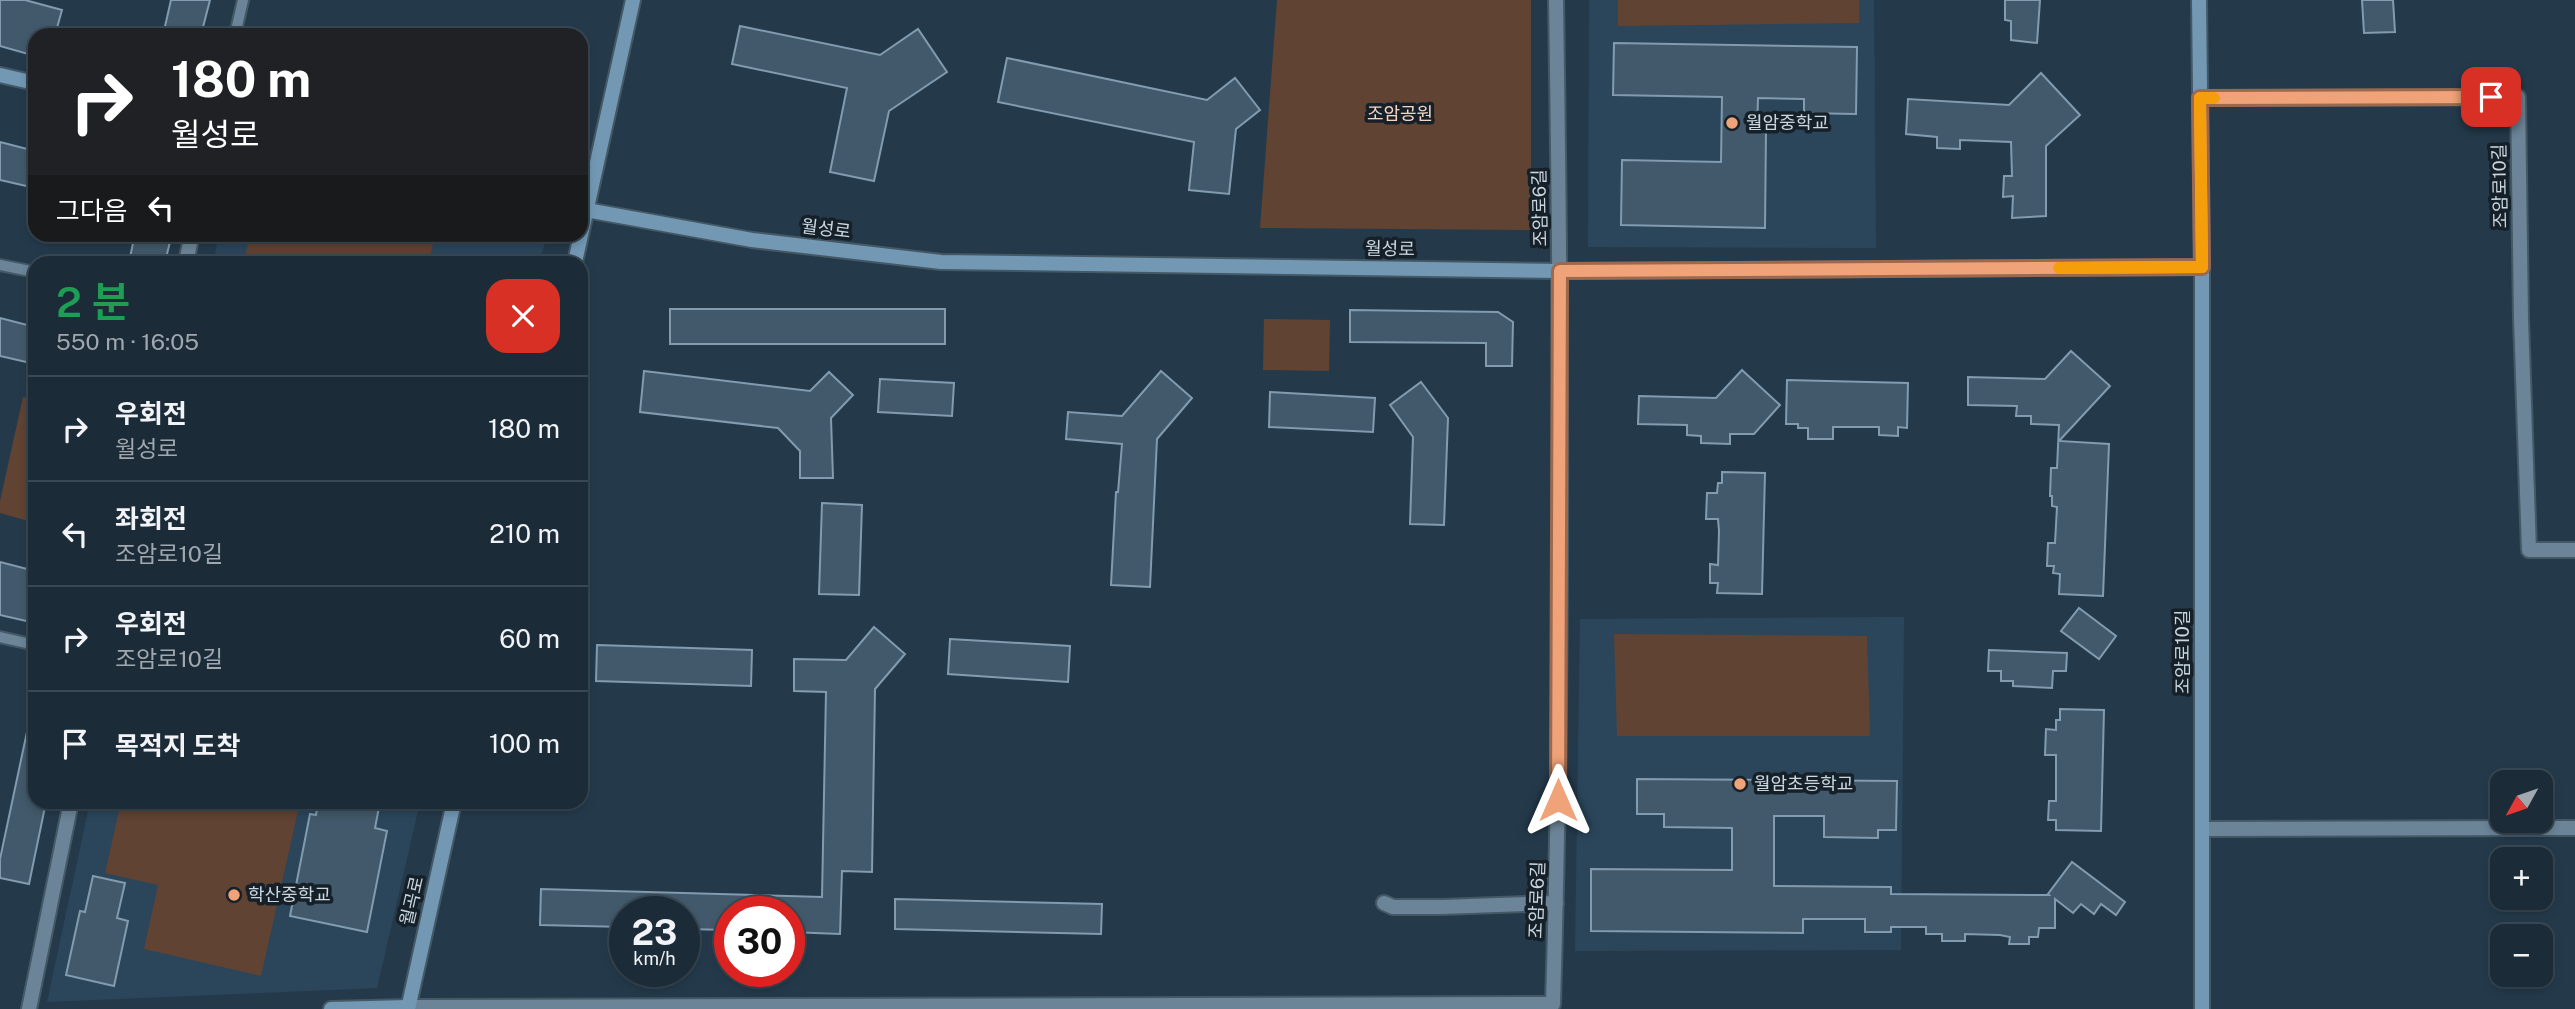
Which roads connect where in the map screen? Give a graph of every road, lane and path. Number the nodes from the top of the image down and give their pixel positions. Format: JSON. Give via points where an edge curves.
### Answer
{"nodes":[{"id":1,"x":243,"y":0,"type":"edge"},
{"id":2,"x":633,"y":0,"type":"edge"},
{"id":3,"x":1556,"y":0,"type":"edge"},
{"id":4,"x":2199,"y":0,"type":"edge"},
{"id":5,"x":237,"y":28,"type":"edge"},
{"id":6,"x":0,"y":75,"type":"edge"},
{"id":7,"x":28,"y":81,"type":"edge"},
{"id":8,"x":2200,"y":98,"type":"junction"},
{"id":9,"x":588,"y":193,"type":"edge"},
{"id":10,"x":588,"y":211,"type":"edge"},
{"id":11,"x":0,"y":265,"type":"edge"},
{"id":12,"x":2202,"y":267,"type":"junction"},
{"id":13,"x":28,"y":271,"type":"edge"},
{"id":14,"x":1560,"y":271,"type":"junction"},
{"id":15,"x":2575,"y":550,"type":"edge"},
{"id":16,"x":0,"y":637,"type":"edge"},
{"id":17,"x":28,"y":643,"type":"edge"},
{"id":18,"x":70,"y":809,"type":"edge"},
{"id":19,"x":452,"y":809,"type":"edge"},
{"id":20,"x":2575,"y":828,"type":"edge"},
{"id":21,"x":2202,"y":829,"type":"junction"},
{"id":22,"x":1384,"y":903,"type":"dead end"},
{"id":23,"x":1556,"y":903,"type":"junction"},
{"id":24,"x":408,"y":1008,"type":"edge"},
{"id":25,"x":29,"y":1009,"type":"edge"},
{"id":26,"x":331,"y":1009,"type":"edge"},
{"id":27,"x":2202,"y":1009,"type":"edge"}],
"edges":[{"from":1,"to":5,"type":"lane"},
{"from":2,"to":9,"type":"street"},
{"from":3,"to":14,"type":"street","name":"조암로6길"},
{"from":4,"to":8,"type":"street","name":"조암로10길"},
{"from":6,"to":7,"type":"street"},
{"from":8,"to":12,"type":"street","name":"조암로10길"},
{"from":8,"to":15,"type":"street","name":"조암로10길","via":[[2518,97],[2529,550]]},
{"from":10,"to":14,"type":"street","name":"월성로","via":[[752,240],[940,262]]},
{"from":11,"to":13,"type":"lane"},
{"from":12,"to":14,"type":"street","name":"월성로"},
{"from":12,"to":21,"type":"street","name":"조암로10길"},
{"from":14,"to":23,"type":"street","name":"조암로6길"},
{"from":16,"to":17,"type":"lane"},
{"from":18,"to":25,"type":"street"},
{"from":19,"to":24,"type":"street","name":"월곡로"},
{"from":20,"to":21,"type":"street"},
{"from":21,"to":27,"type":"street","name":"조암로10길"},
{"from":22,"to":23,"type":"street","via":[[1442,907]]},
{"from":23,"to":24,"type":"street","name":"조암로6길","via":[[1553,1004]]},
{"from":24,"to":26,"type":"street"}]}
